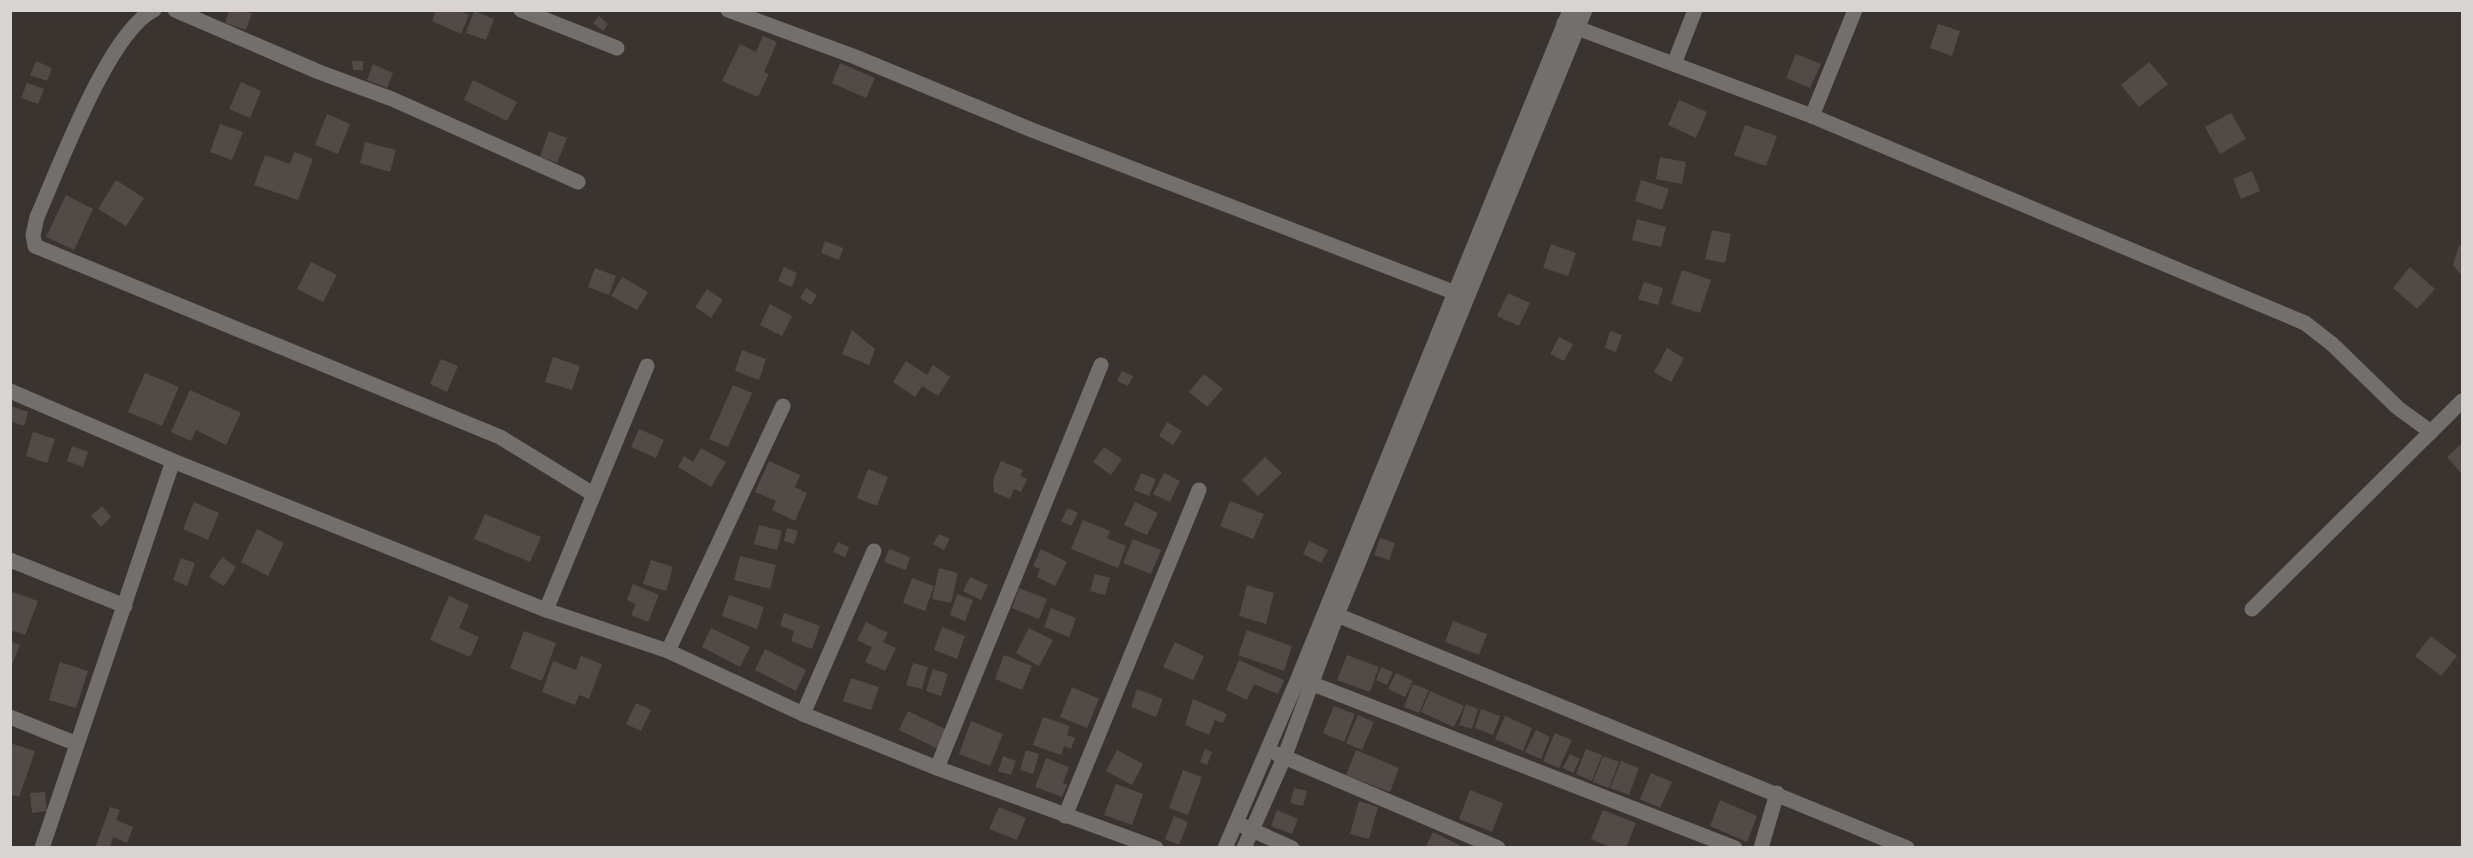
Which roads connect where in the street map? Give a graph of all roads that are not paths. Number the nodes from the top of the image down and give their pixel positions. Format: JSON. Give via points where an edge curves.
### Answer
{"nodes":[{"id":1,"x":154,"y":10,"type":"edge"},
{"id":2,"x":175,"y":10,"type":"edge"},
{"id":3,"x":521,"y":10,"type":"edge"},
{"id":4,"x":728,"y":10,"type":"edge"},
{"id":5,"x":1585,"y":10,"type":"edge"},
{"id":6,"x":1695,"y":10,"type":"edge"},
{"id":7,"x":1855,"y":10,"type":"edge"},
{"id":8,"x":1571,"y":20,"type":"edge"},
{"id":9,"x":617,"y":48,"type":"dead end"},
{"id":10,"x":1674,"y":64,"type":"junction"},
{"id":11,"x":1812,"y":116,"type":"junction"},
{"id":12,"x":578,"y":182,"type":"dead end"},
{"id":13,"x":1460,"y":295,"type":"junction"},
{"id":14,"x":1101,"y":365,"type":"dead end"},
{"id":15,"x":647,"y":366,"type":"dead end"},
{"id":16,"x":10,"y":391,"type":"edge"},
{"id":17,"x":2463,"y":401,"type":"edge"},
{"id":18,"x":783,"y":406,"type":"dead end"},
{"id":19,"x":2431,"y":432,"type":"junction"},
{"id":20,"x":173,"y":460,"type":"junction"},
{"id":21,"x":1199,"y":490,"type":"dead end"},
{"id":22,"x":593,"y":494,"type":"junction"},
{"id":23,"x":874,"y":551,"type":"dead end"},
{"id":24,"x":10,"y":560,"type":"edge"},
{"id":25,"x":125,"y":606,"type":"junction"},
{"id":26,"x":2252,"y":609,"type":"dead end"},
{"id":27,"x":546,"y":610,"type":"junction"},
{"id":28,"x":1337,"y":615,"type":"junction"},
{"id":29,"x":668,"y":651,"type":"junction"},
{"id":30,"x":1313,"y":684,"type":"junction"},
{"id":31,"x":803,"y":714,"type":"junction"},
{"id":32,"x":10,"y":717,"type":"edge"},
{"id":33,"x":77,"y":744,"type":"junction"},
{"id":34,"x":1267,"y":749,"type":"junction"},
{"id":35,"x":1284,"y":758,"type":"junction"},
{"id":36,"x":937,"y":768,"type":"junction"},
{"id":37,"x":1777,"y":793,"type":"junction"},
{"id":38,"x":1065,"y":816,"type":"junction"},
{"id":39,"x":1235,"y":823,"type":"junction"},
{"id":40,"x":1252,"y":830,"type":"junction"},
{"id":41,"x":42,"y":848,"type":"edge"},
{"id":42,"x":1156,"y":848,"type":"edge"},
{"id":43,"x":1225,"y":848,"type":"edge"},
{"id":44,"x":1244,"y":848,"type":"edge"},
{"id":45,"x":1292,"y":848,"type":"edge"},
{"id":46,"x":1498,"y":848,"type":"edge"},
{"id":47,"x":1735,"y":848,"type":"edge"},
{"id":48,"x":1761,"y":848,"type":"edge"},
{"id":49,"x":1907,"y":848,"type":"edge"}],
"edges":[{"from":1,"to":22,"type":"street","via":[[130,29],[105,65],[37,217],[35,246],[500,437]]},
{"from":2,"to":12,"type":"street","via":[[392,99]]},
{"from":3,"to":9,"type":"street"},
{"from":4,"to":13,"type":"street"},
{"from":5,"to":8,"type":"street"},
{"from":6,"to":10,"type":"street"},
{"from":7,"to":11,"type":"street"},
{"from":8,"to":10,"type":"street"},
{"from":8,"to":13,"type":"street"},
{"from":10,"to":11,"type":"street"},
{"from":11,"to":19,"type":"street","via":[[2305,323],[2398,408]]},
{"from":13,"to":28,"type":"street"},
{"from":13,"to":34,"type":"street"},
{"from":14,"to":36,"type":"street"},
{"from":15,"to":22,"type":"street"},
{"from":16,"to":20,"type":"street"},
{"from":17,"to":19,"type":"street"},
{"from":18,"to":29,"type":"street"},
{"from":19,"to":26,"type":"street"},
{"from":20,"to":25,"type":"street"},
{"from":20,"to":27,"type":"street"},
{"from":21,"to":38,"type":"street"},
{"from":22,"to":27,"type":"street"},
{"from":23,"to":31,"type":"street"},
{"from":24,"to":25,"type":"street"},
{"from":25,"to":33,"type":"street"},
{"from":27,"to":29,"type":"street"},
{"from":28,"to":30,"type":"street"},
{"from":28,"to":37,"type":"street"},
{"from":29,"to":31,"type":"street"},
{"from":30,"to":35,"type":"street"},
{"from":30,"to":47,"type":"street"},
{"from":31,"to":36,"type":"street"},
{"from":32,"to":33,"type":"street"},
{"from":33,"to":41,"type":"street"},
{"from":34,"to":35,"type":"street"},
{"from":34,"to":39,"type":"street"},
{"from":35,"to":40,"type":"street"},
{"from":35,"to":46,"type":"street"},
{"from":36,"to":38,"type":"street"},
{"from":37,"to":48,"type":"street"},
{"from":37,"to":49,"type":"street"},
{"from":38,"to":42,"type":"street"},
{"from":39,"to":40,"type":"street"},
{"from":39,"to":43,"type":"street"},
{"from":40,"to":44,"type":"street"},
{"from":40,"to":45,"type":"street"}]}
